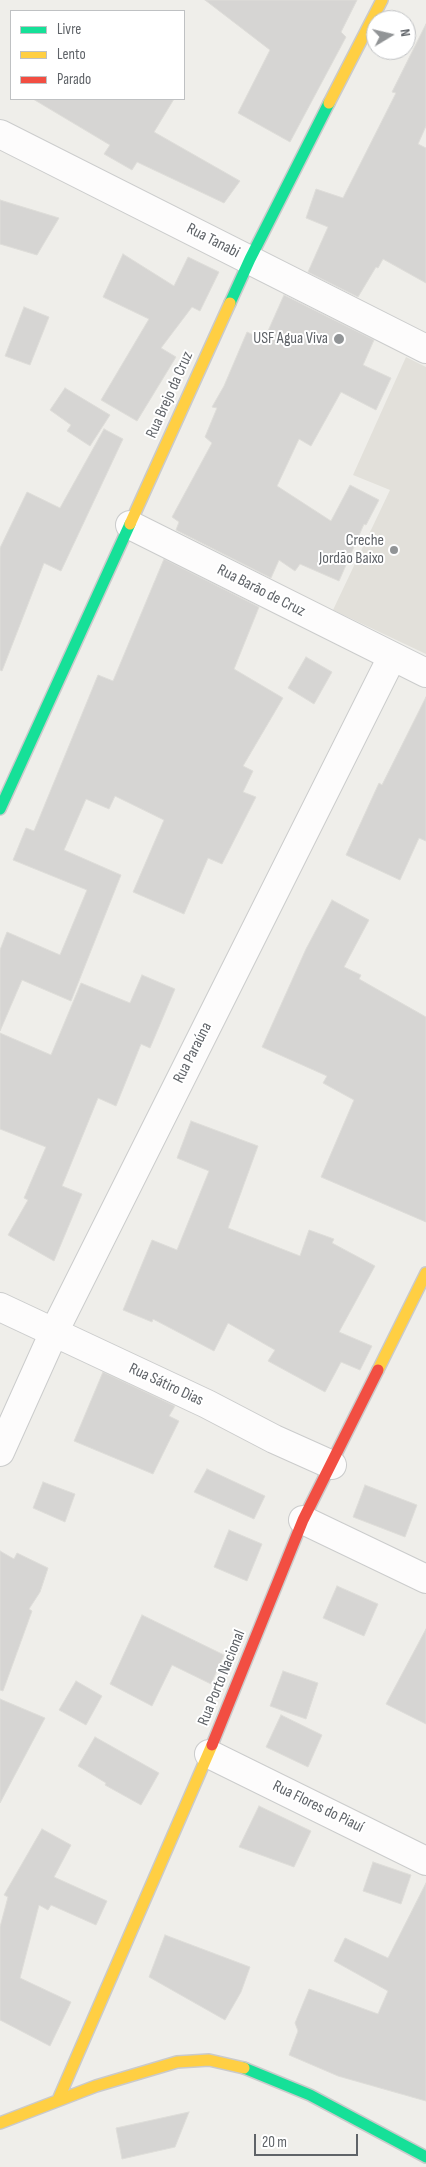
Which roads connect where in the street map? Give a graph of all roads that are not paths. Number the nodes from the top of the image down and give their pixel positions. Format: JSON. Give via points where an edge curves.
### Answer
{"nodes":[{"id":1,"x":382,"y":0,"type":"edge"},
{"id":2,"x":0,"y":134,"type":"edge"},
{"id":3,"x":250,"y":260,"type":"junction"},
{"id":4,"x":426,"y":349,"type":"edge"},
{"id":5,"x":130,"y":525,"type":"junction"},
{"id":6,"x":392,"y":657,"type":"junction"},
{"id":7,"x":426,"y":673,"type":"edge"},
{"id":8,"x":0,"y":809,"type":"edge"},
{"id":9,"x":424,"y":1286,"type":"edge"},
{"id":10,"x":0,"y":1307,"type":"edge"},
{"id":11,"x":54,"y":1332,"type":"junction"},
{"id":12,"x":0,"y":1452,"type":"edge"},
{"id":13,"x":332,"y":1465,"type":"junction"},
{"id":14,"x":303,"y":1520,"type":"junction"},
{"id":15,"x":426,"y":1579,"type":"edge"},
{"id":16,"x":209,"y":1754,"type":"junction"},
{"id":17,"x":426,"y":1860,"type":"edge"},
{"id":18,"x":58,"y":2100,"type":"junction"},
{"id":19,"x":0,"y":2123,"type":"edge"},
{"id":20,"x":426,"y":2157,"type":"edge"}],
"edges":[{"from":1,"to":3,"type":"street","name":"Rua Brejo da Cruz"},
{"from":2,"to":3,"type":"street","name":"Rua Tanabi"},
{"from":3,"to":4,"type":"street","name":"Rua Tanabi"},
{"from":3,"to":5,"type":"street","name":"Rua Brejo da Cruz"},
{"from":5,"to":6,"type":"street","name":"Rua Barão de Cruz"},
{"from":5,"to":8,"type":"street","name":"Rua Brejo da Cruz"},
{"from":6,"to":7,"type":"street","name":"Rua Barão de Cruz"},
{"from":6,"to":11,"type":"street","name":"Rua Paraúna"},
{"from":9,"to":13,"type":"street","name":"Rua Porto Nacional"},
{"from":10,"to":11,"type":"street","name":"Rua Sátiro Dias"},
{"from":11,"to":12,"type":"street","name":"Rua Paraúna"},
{"from":11,"to":13,"type":"street","name":"Rua Sátiro Dias"},
{"from":13,"to":14,"type":"street","name":"Rua Porto Nacional"},
{"from":14,"to":15,"type":"street"},
{"from":14,"to":16,"type":"street","name":"Rua Porto Nacional"},
{"from":16,"to":17,"type":"street","name":"Rua Flores do Piauí"},
{"from":16,"to":18,"type":"street","name":"Rua Porto Nacional"},
{"from":18,"to":19,"type":"street"},
{"from":18,"to":20,"type":"street","via":[[146,2070],[177,2062],[209,2060],[244,2068],[310,2095]]}]}
